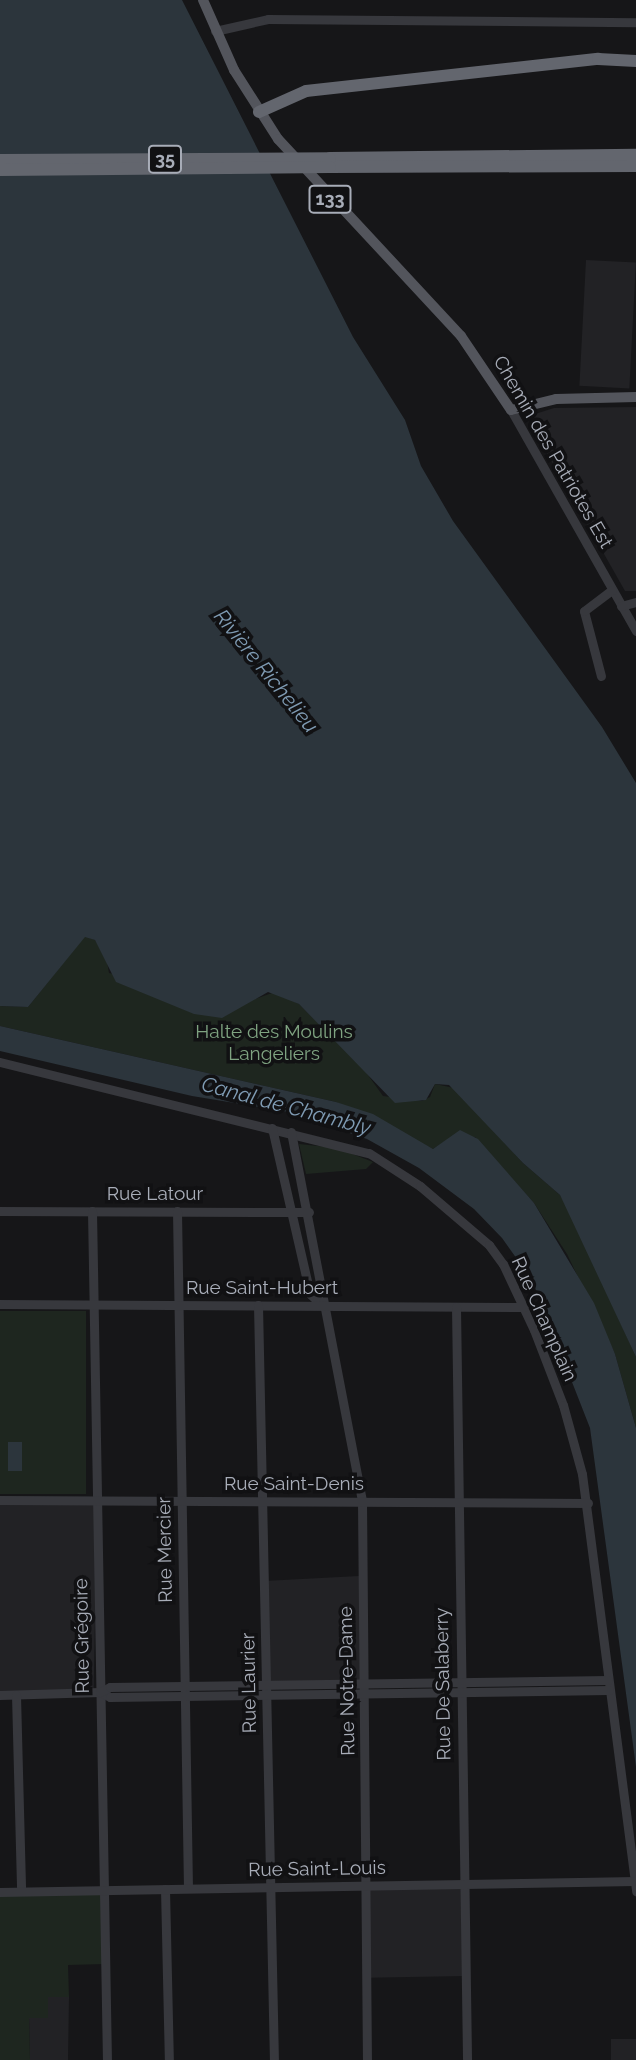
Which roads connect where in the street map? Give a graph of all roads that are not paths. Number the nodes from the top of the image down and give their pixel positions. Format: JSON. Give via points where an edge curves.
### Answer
{"nodes":[{"id":1,"x":203,"y":0,"type":"edge"},
{"id":2,"x":636,"y":22,"type":"edge"},
{"id":3,"x":215,"y":31,"type":"junction"},
{"id":4,"x":636,"y":61,"type":"edge"},
{"id":5,"x":259,"y":112,"type":"junction"},
{"id":6,"x":636,"y":148,"type":"edge"},
{"id":7,"x":615,"y":155,"type":"junction"},
{"id":8,"x":0,"y":160,"type":"edge"},
{"id":9,"x":330,"y":163,"type":"junction"},
{"id":10,"x":634,"y":163,"type":"edge"},
{"id":11,"x":0,"y":170,"type":"edge"},
{"id":12,"x":636,"y":397,"type":"edge"},
{"id":13,"x":511,"y":410,"type":"junction"},
{"id":14,"x":612,"y":590,"type":"junction"},
{"id":15,"x":636,"y":602,"type":"edge"},
{"id":16,"x":621,"y":606,"type":"junction"},
{"id":17,"x":636,"y":631,"type":"edge"},
{"id":18,"x":601,"y":676,"type":"dead end"},
{"id":19,"x":0,"y":1062,"type":"edge"},
{"id":20,"x":272,"y":1128,"type":"junction"},
{"id":21,"x":291,"y":1132,"type":"junction"},
{"id":22,"x":0,"y":1211,"type":"edge"},
{"id":23,"x":92,"y":1211,"type":"junction"},
{"id":24,"x":177,"y":1212,"type":"junction"},
{"id":25,"x":294,"y":1212,"type":"junction"},
{"id":26,"x":309,"y":1212,"type":"junction"},
{"id":27,"x":0,"y":1304,"type":"edge"},
{"id":28,"x":93,"y":1304,"type":"junction"},
{"id":29,"x":178,"y":1305,"type":"junction"},
{"id":30,"x":258,"y":1306,"type":"junction"},
{"id":31,"x":323,"y":1306,"type":"junction"},
{"id":32,"x":456,"y":1307,"type":"junction"},
{"id":33,"x":524,"y":1307,"type":"junction"},
{"id":34,"x":0,"y":1500,"type":"edge"},
{"id":35,"x":97,"y":1501,"type":"junction"},
{"id":36,"x":182,"y":1501,"type":"junction"},
{"id":37,"x":262,"y":1502,"type":"junction"},
{"id":38,"x":362,"y":1502,"type":"junction"},
{"id":39,"x":456,"y":1503,"type":"junction"},
{"id":40,"x":588,"y":1503,"type":"junction"},
{"id":41,"x":609,"y":1685,"type":"junction"},
{"id":42,"x":461,"y":1687,"type":"junction"},
{"id":43,"x":365,"y":1688,"type":"junction"},
{"id":44,"x":266,"y":1690,"type":"junction"},
{"id":45,"x":185,"y":1691,"type":"junction"},
{"id":46,"x":100,"y":1692,"type":"junction"},
{"id":47,"x":0,"y":1695,"type":"edge"},
{"id":48,"x":16,"y":1695,"type":"junction"},
{"id":49,"x":635,"y":1881,"type":"edge"},
{"id":50,"x":464,"y":1884,"type":"junction"},
{"id":51,"x":366,"y":1886,"type":"junction"},
{"id":52,"x":271,"y":1887,"type":"junction"},
{"id":53,"x":188,"y":1888,"type":"junction"},
{"id":54,"x":165,"y":1889,"type":"junction"},
{"id":55,"x":104,"y":1890,"type":"junction"},
{"id":56,"x":21,"y":1891,"type":"junction"},
{"id":57,"x":0,"y":1892,"type":"edge"},
{"id":58,"x":636,"y":1892,"type":"edge"},
{"id":59,"x":107,"y":2060,"type":"edge"},
{"id":60,"x":169,"y":2060,"type":"edge"},
{"id":61,"x":274,"y":2060,"type":"edge"},
{"id":62,"x":367,"y":2060,"type":"edge"},
{"id":63,"x":467,"y":2060,"type":"edge"}],
"edges":[{"from":1,"to":3,"type":"main road","name":"Chemin des Patriotes Est","number":"133"},
{"from":2,"to":3,"type":"street","via":[[268,19]]},
{"from":3,"to":5,"type":"main road","name":"Chemin des Patriotes Est","number":"133"},
{"from":4,"to":5,"type":"highway","via":[[598,59],[306,91]]},
{"from":5,"to":13,"type":"main road","name":"Chemin des Patriotes Est","number":"133","via":[[298,164],[465,340]]},
{"from":6,"to":7,"type":"highway"},
{"from":7,"to":9,"type":"highway","number":"35"},
{"from":7,"to":10,"type":"highway","number":"35"},
{"from":8,"to":9,"type":"highway","number":"35","bridge":true},
{"from":9,"to":10,"type":"highway","number":"35"},
{"from":9,"to":11,"type":"highway","number":"35","bridge":true},
{"from":12,"to":13,"type":"main road","via":[[556,399]]},
{"from":13,"to":14,"type":"street","name":"Chemin des Patriotes Est"},
{"from":14,"to":16,"type":"street","name":"Chemin des Patriotes Est"},
{"from":14,"to":18,"type":"street","via":[[584,611]]},
{"from":15,"to":16,"type":"street"},
{"from":16,"to":17,"type":"street","name":"Chemin des Patriotes Est"},
{"from":19,"to":20,"type":"street","name":"Rue Champlain"},
{"from":20,"to":21,"type":"street","name":"Rue Champlain"},
{"from":20,"to":25,"type":"street","name":"Rue Notre-Dame"},
{"from":21,"to":26,"type":"street","name":"Rue Notre-Dame"},
{"from":21,"to":33,"type":"street","name":"Rue Champlain","via":[[369,1153],[420,1186],[489,1245]]},
{"from":22,"to":23,"type":"street","name":"Rue Latour"},
{"from":23,"to":24,"type":"street","name":"Rue Latour"},
{"from":23,"to":28,"type":"street","name":"Rue Grégoire"},
{"from":24,"to":25,"type":"street","name":"Rue Latour"},
{"from":24,"to":29,"type":"street","name":"Rue Mercier"},
{"from":25,"to":26,"type":"street","name":"Rue Latour"},
{"from":25,"to":31,"type":"street","name":"Rue Notre-Dame","via":[[310,1294]]},
{"from":26,"to":31,"type":"street","name":"Rue Notre-Dame"},
{"from":27,"to":28,"type":"street","name":"Rue Saint-Hubert"},
{"from":28,"to":29,"type":"street","name":"Rue Saint-Hubert"},
{"from":28,"to":35,"type":"street","name":"Rue Grégoire"},
{"from":29,"to":30,"type":"street","name":"Rue Saint-Hubert"},
{"from":29,"to":36,"type":"street","name":"Rue Mercier"},
{"from":30,"to":31,"type":"street","name":"Rue Saint-Hubert"},
{"from":30,"to":37,"type":"street","name":"Rue Laurier"},
{"from":31,"to":32,"type":"street","name":"Rue Saint-Hubert"},
{"from":31,"to":38,"type":"street","name":"Rue Notre-Dame"},
{"from":32,"to":33,"type":"street","name":"Rue Saint-Hubert"},
{"from":32,"to":39,"type":"street","name":"Rue De Salaberry"},
{"from":33,"to":40,"type":"street","name":"Rue Champlain","via":[[563,1405]]},
{"from":34,"to":35,"type":"street","name":"Rue Saint-Denis"},
{"from":35,"to":36,"type":"street","name":"Rue Saint-Denis"},
{"from":35,"to":46,"type":"street","name":"Rue Grégoire"},
{"from":36,"to":37,"type":"street","name":"Rue Saint-Denis"},
{"from":36,"to":45,"type":"street","name":"Rue Mercier"},
{"from":37,"to":38,"type":"street","name":"Rue Saint-Denis"},
{"from":37,"to":44,"type":"street","name":"Rue Laurier"},
{"from":38,"to":39,"type":"street","name":"Rue Saint-Denis"},
{"from":38,"to":43,"type":"street","name":"Rue Notre-Dame"},
{"from":39,"to":40,"type":"street","name":"Rue Saint-Denis"},
{"from":39,"to":42,"type":"street","name":"Rue De Salaberry"},
{"from":40,"to":41,"type":"street","name":"Rue Champlain"},
{"from":41,"to":42,"type":"street"},
{"from":41,"to":49,"type":"street","name":"Rue Champlain"},
{"from":42,"to":43,"type":"street"},
{"from":42,"to":50,"type":"street","name":"Rue De Salaberry"},
{"from":43,"to":44,"type":"street"},
{"from":43,"to":51,"type":"street","name":"Rue Notre-Dame"},
{"from":44,"to":45,"type":"street"},
{"from":44,"to":52,"type":"street","name":"Rue Laurier"},
{"from":45,"to":46,"type":"street","via":[[110,1687]]},
{"from":45,"to":53,"type":"street","name":"Rue Mercier"},
{"from":46,"to":48,"type":"street"},
{"from":46,"to":55,"type":"street","name":"Rue Grégoire"},
{"from":47,"to":48,"type":"street"},
{"from":48,"to":56,"type":"street"},
{"from":49,"to":50,"type":"street","name":"Rue Saint-Louis"},
{"from":49,"to":58,"type":"street","name":"Rue Champlain"},
{"from":50,"to":51,"type":"street","name":"Rue Saint-Louis"},
{"from":50,"to":63,"type":"street","name":"Rue De Salaberry"},
{"from":51,"to":52,"type":"street","name":"Rue Saint-Louis"},
{"from":51,"to":62,"type":"street","name":"Rue Notre-Dame"},
{"from":52,"to":53,"type":"street","name":"Rue Saint-Louis"},
{"from":52,"to":61,"type":"street","name":"Rue Laurier"},
{"from":53,"to":54,"type":"street","name":"Rue Saint-Louis"},
{"from":54,"to":55,"type":"street","name":"Rue Saint-Louis"},
{"from":54,"to":60,"type":"street"},
{"from":55,"to":56,"type":"street","name":"Rue Saint-Louis"},
{"from":55,"to":59,"type":"street","name":"Rue Grégoire"},
{"from":56,"to":57,"type":"street","name":"Rue Saint-Louis"}]}
